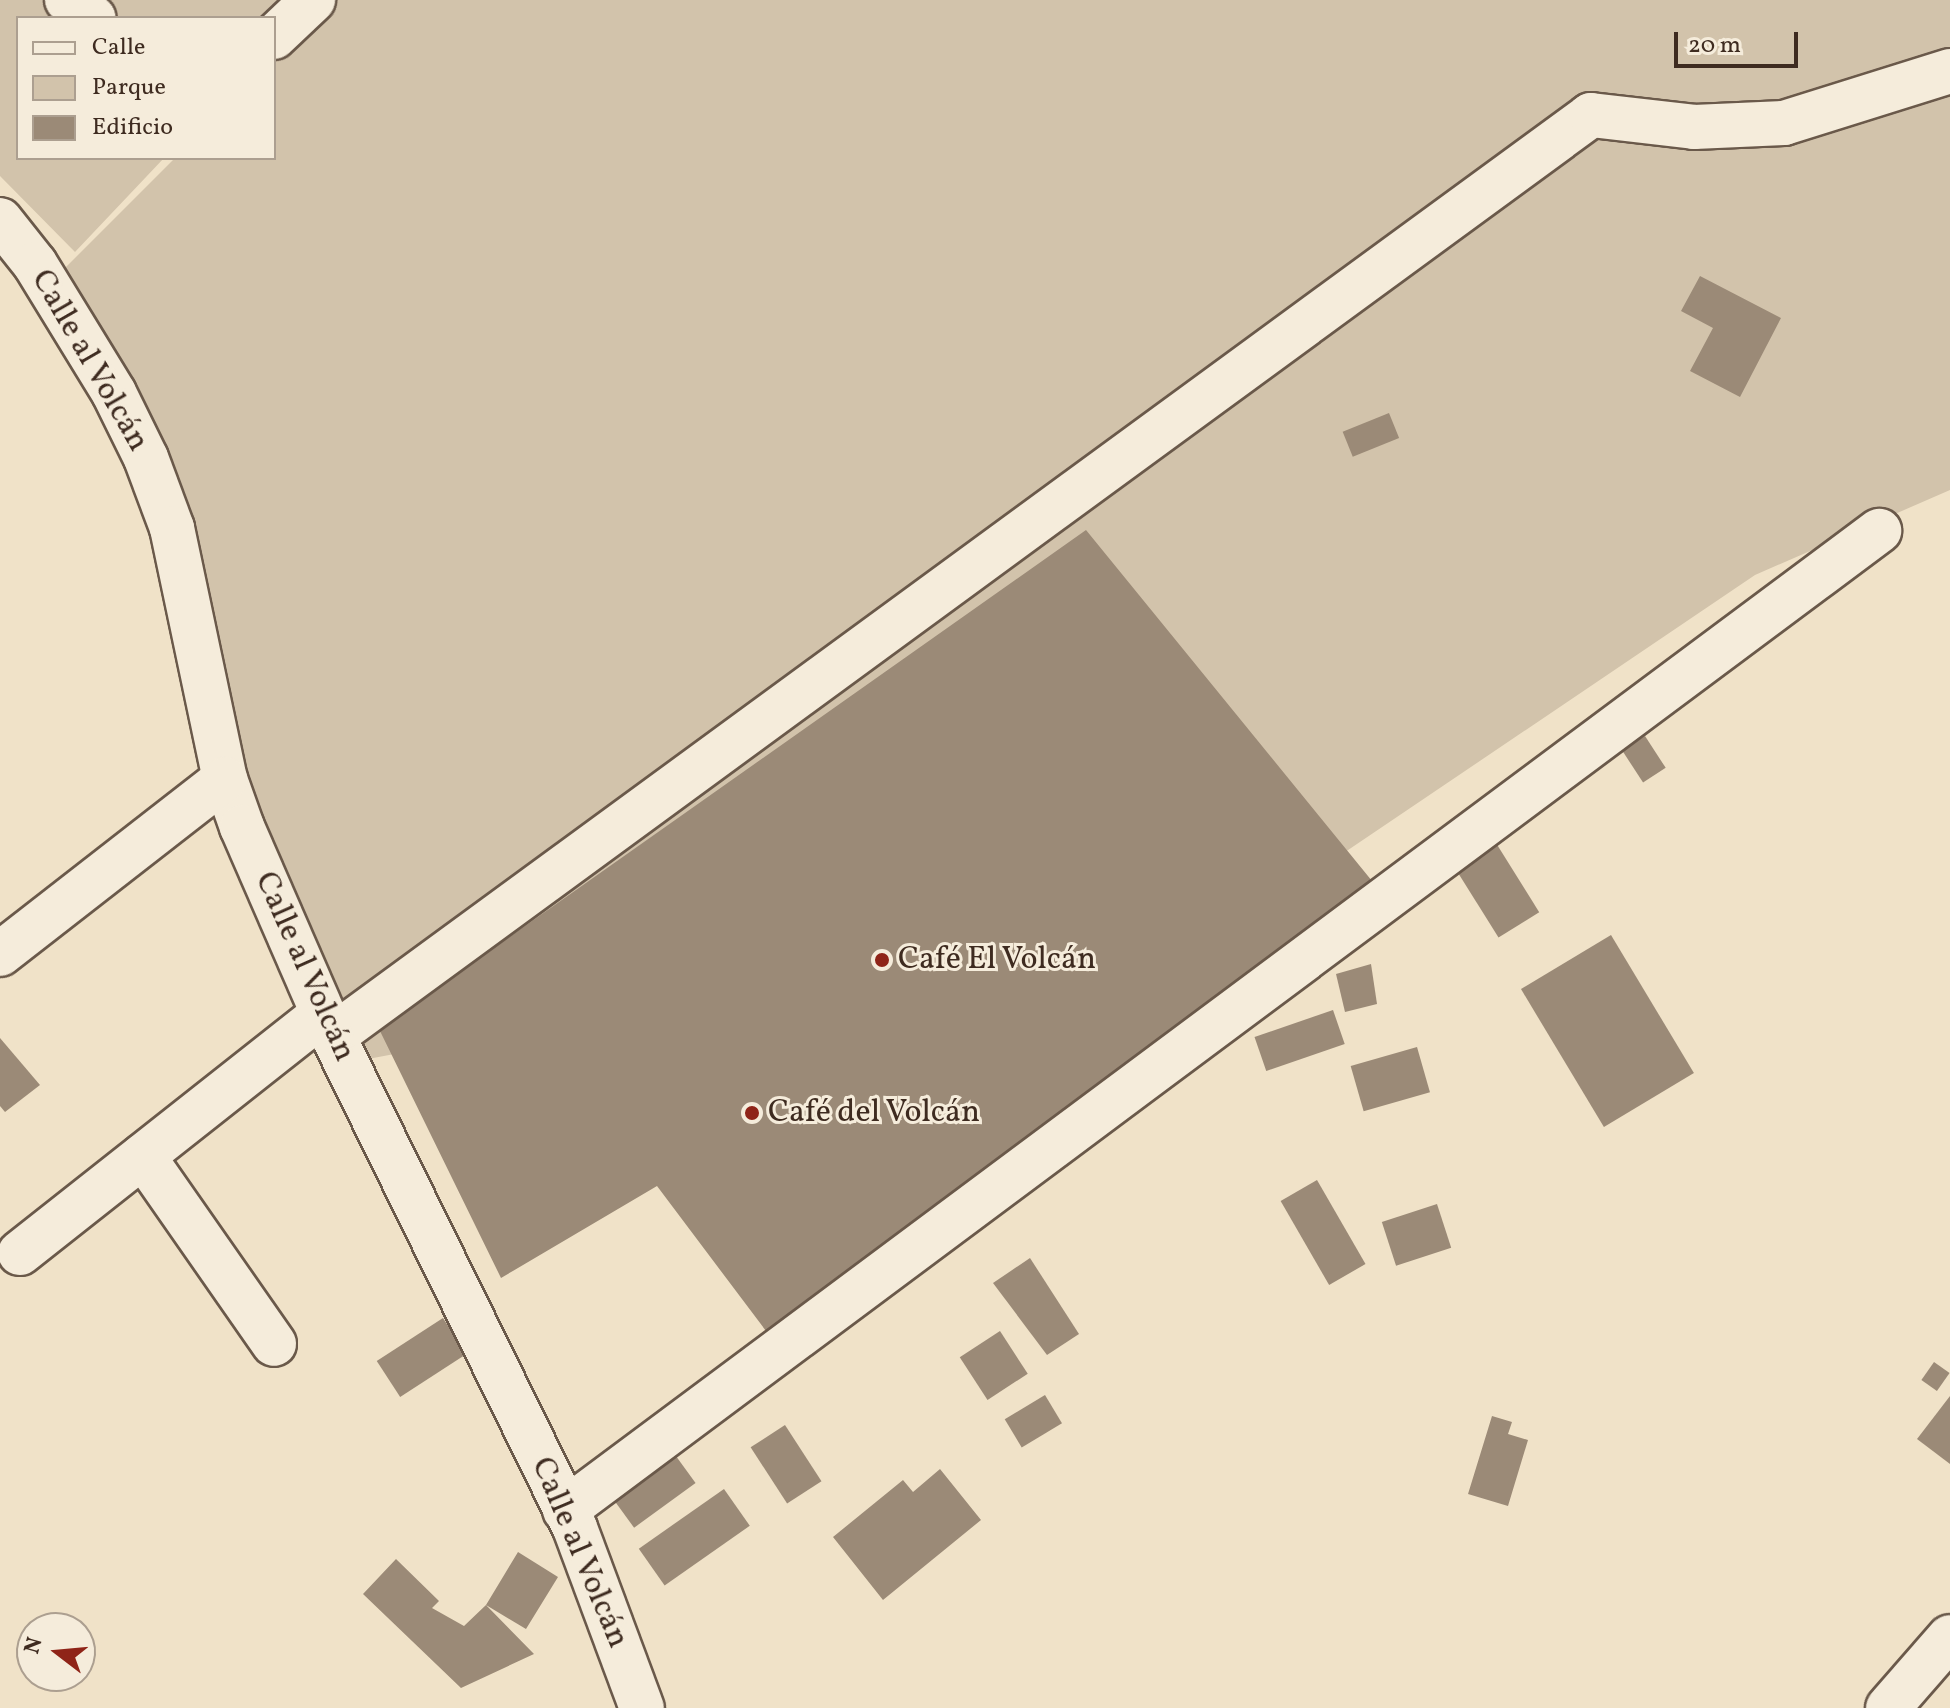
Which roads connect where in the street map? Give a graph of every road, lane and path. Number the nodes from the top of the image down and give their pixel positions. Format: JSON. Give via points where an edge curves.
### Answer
{"nodes":[{"id":1,"x":67,"y":0,"type":"edge"},
{"id":2,"x":313,"y":0,"type":"edge"},
{"id":3,"x":91,"y":16,"type":"edge"},
{"id":4,"x":276,"y":35,"type":"edge"},
{"id":5,"x":1950,"y":71,"type":"edge"},
{"id":6,"x":0,"y":220,"type":"edge"},
{"id":7,"x":1879,"y":531,"type":"dead end"},
{"id":8,"x":225,"y":779,"type":"junction"},
{"id":9,"x":0,"y":954,"type":"edge"},
{"id":10,"x":328,"y":1025,"type":"junction"},
{"id":11,"x":143,"y":1156,"type":"junction"},
{"id":12,"x":20,"y":1253,"type":"dead end"},
{"id":13,"x":274,"y":1344,"type":"dead end"},
{"id":14,"x":565,"y":1510,"type":"junction"},
{"id":15,"x":1950,"y":1637,"type":"edge"},
{"id":16,"x":642,"y":1708,"type":"edge"},
{"id":17,"x":1888,"y":1708,"type":"edge"}],
"edges":[{"from":1,"to":3,"type":"street"},
{"from":2,"to":4,"type":"street"},
{"from":5,"to":10,"type":"street","via":[[1784,123],[1694,127],[1591,115]]},
{"from":6,"to":8,"type":"street","name":"Calle al Volcán","via":[[35,264],[114,393],[161,494]]},
{"from":7,"to":14,"type":"street"},
{"from":8,"to":9,"type":"street"},
{"from":8,"to":10,"type":"street","name":"Calle al Volcán"},
{"from":10,"to":11,"type":"street"},
{"from":10,"to":14,"type":"street","name":"Calle al Volcán"},
{"from":11,"to":12,"type":"street"},
{"from":11,"to":13,"type":"street"},
{"from":14,"to":16,"type":"street","name":"Calle al Volcán"},
{"from":15,"to":17,"type":"street"}]}
